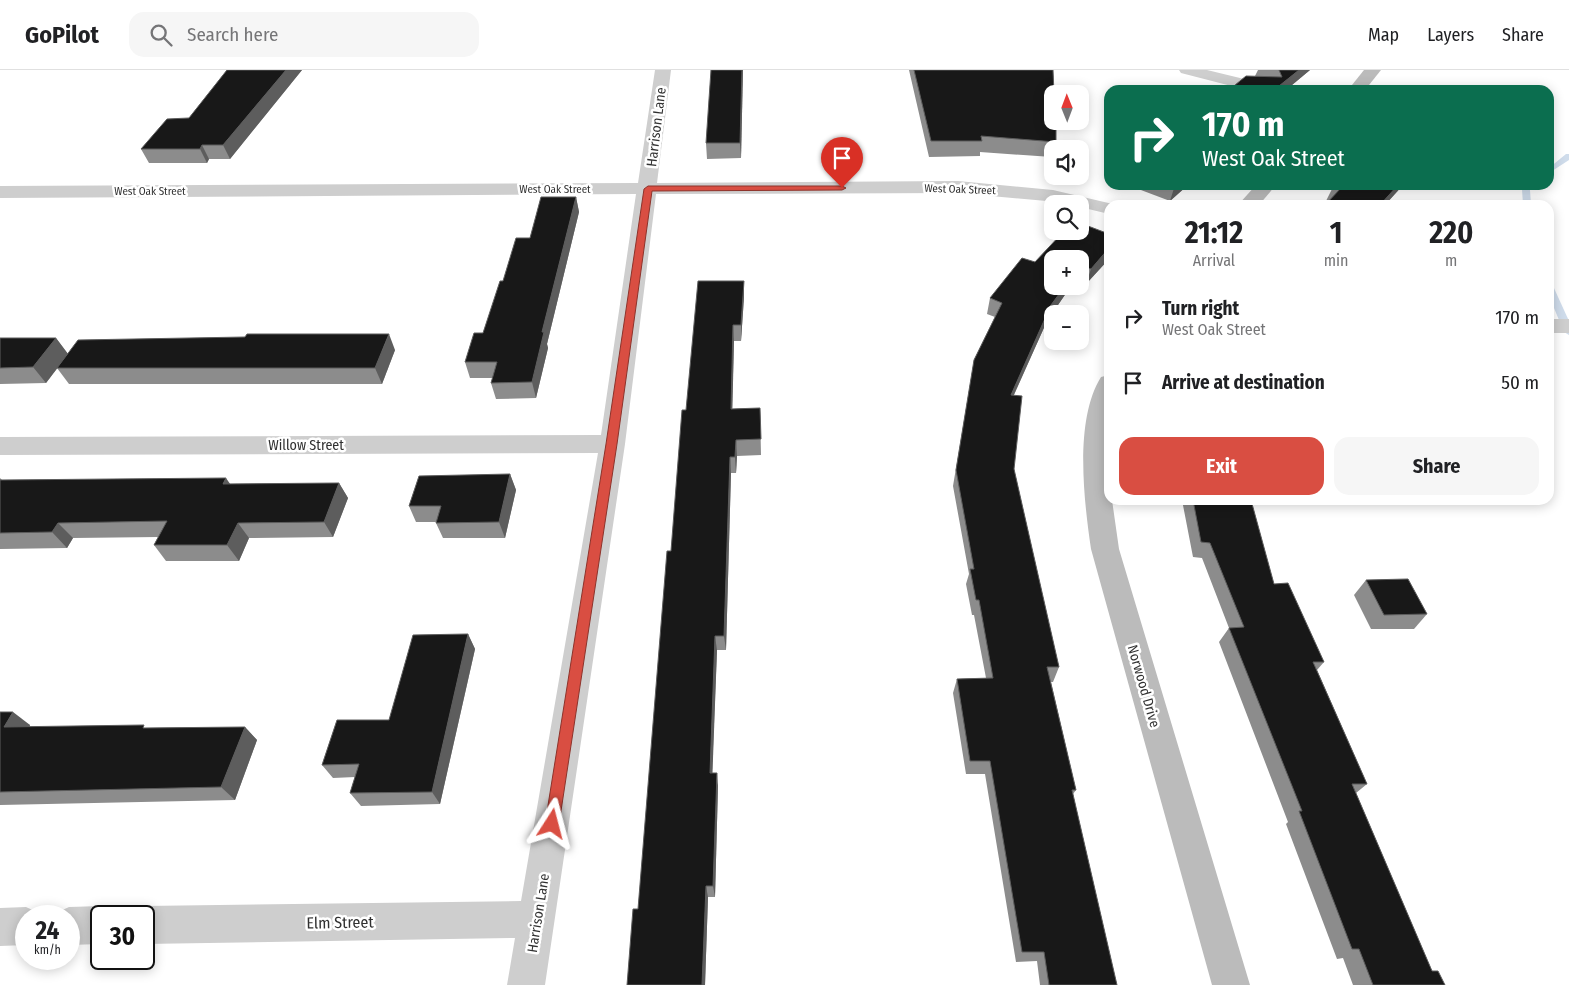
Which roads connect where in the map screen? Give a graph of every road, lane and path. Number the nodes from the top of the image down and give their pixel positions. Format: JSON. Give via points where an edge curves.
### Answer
{"nodes":[{"id":1,"x":663,"y":70,"type":"edge"},
{"id":2,"x":1187,"y":70,"type":"edge"},
{"id":3,"x":1373,"y":70,"type":"edge"},
{"id":4,"x":1247,"y":85,"type":"edge"},
{"id":5,"x":1360,"y":85,"type":"edge"},
{"id":6,"x":648,"y":189,"type":"junction"},
{"id":7,"x":1262,"y":190,"type":"edge"},
{"id":8,"x":0,"y":192,"type":"edge"},
{"id":9,"x":1252,"y":200,"type":"edge"},
{"id":10,"x":1104,"y":207,"type":"edge"},
{"id":11,"x":1554,"y":326,"type":"edge"},
{"id":12,"x":1569,"y":326,"type":"edge"},
{"id":13,"x":1104,"y":397,"type":"edge"},
{"id":14,"x":612,"y":444,"type":"junction"},
{"id":15,"x":0,"y":446,"type":"edge"},
{"id":16,"x":537,"y":920,"type":"junction"},
{"id":17,"x":155,"y":925,"type":"edge"},
{"id":18,"x":15,"y":926,"type":"edge"},
{"id":19,"x":0,"y":927,"type":"edge"},
{"id":20,"x":526,"y":985,"type":"edge"},
{"id":21,"x":1231,"y":985,"type":"edge"}],
"edges":[{"from":1,"to":6,"type":"street","name":"Harrison Lane"},
{"from":2,"to":4,"type":"street"},
{"from":3,"to":5,"type":"street"},
{"from":6,"to":8,"type":"street","name":"West Oak Street"},
{"from":6,"to":10,"type":"street","name":"West Oak Street","via":[[958,187],[1083,201]]},
{"from":6,"to":14,"type":"street","name":"Harrison Lane"},
{"from":7,"to":9,"type":"street"},
{"from":11,"to":12,"type":"street"},
{"from":13,"to":21,"type":"street","name":"Norwood Drive","via":[[1096,462],[1104,549]]},
{"from":14,"to":15,"type":"street","name":"Willow Street"},
{"from":14,"to":16,"type":"street","name":"Harrison Lane"},
{"from":16,"to":17,"type":"street","name":"Elm Street"},
{"from":16,"to":20,"type":"street","name":"Harrison Lane"},
{"from":18,"to":19,"type":"street"}]}
